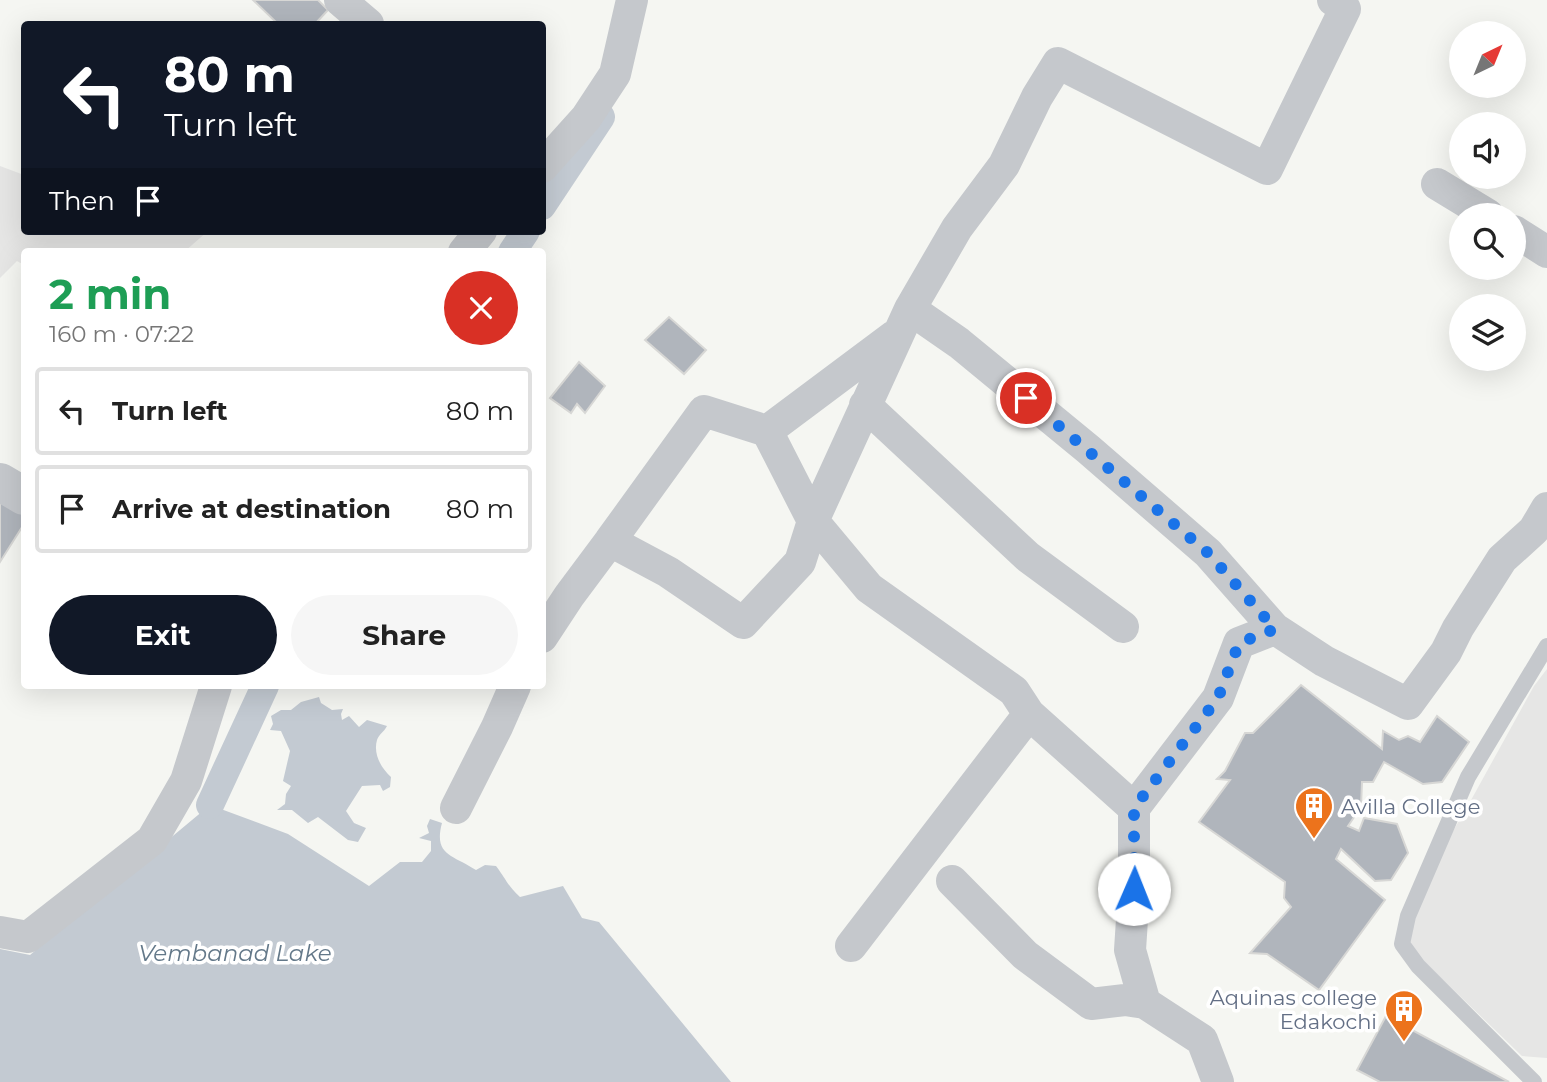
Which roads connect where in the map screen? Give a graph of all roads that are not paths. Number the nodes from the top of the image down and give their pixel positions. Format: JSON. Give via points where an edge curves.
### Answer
{"nodes":[{"id":1,"x":340,"y":0,"type":"edge"},
{"id":2,"x":632,"y":0,"type":"edge"},
{"id":3,"x":1333,"y":0,"type":"edge"},
{"id":4,"x":364,"y":21,"type":"edge"},
{"id":5,"x":546,"y":162,"type":"edge"},
{"id":6,"x":1437,"y":184,"type":"dead end"},
{"id":7,"x":1468,"y":203,"type":"edge"},
{"id":8,"x":1526,"y":238,"type":"edge"},
{"id":9,"x":1547,"y":251,"type":"edge"},
{"id":10,"x":904,"y":321,"type":"junction"},
{"id":11,"x":865,"y":405,"type":"junction"},
{"id":12,"x":767,"y":431,"type":"junction"},
{"id":13,"x":0,"y":482,"type":"edge"},
{"id":14,"x":21,"y":494,"type":"edge"},
{"id":15,"x":1547,"y":508,"type":"edge"},
{"id":16,"x":813,"y":521,"type":"junction"},
{"id":17,"x":610,"y":541,"type":"junction"},
{"id":18,"x":1122,"y":627,"type":"dead end"},
{"id":19,"x":1275,"y":629,"type":"junction"},
{"id":20,"x":546,"y":632,"type":"edge"},
{"id":21,"x":1547,"y":646,"type":"edge"},
{"id":22,"x":215,"y":689,"type":"edge"},
{"id":23,"x":514,"y":689,"type":"edge"},
{"id":24,"x":1029,"y":714,"type":"junction"},
{"id":25,"x":456,"y":808,"type":"dead end"},
{"id":26,"x":1134,"y":808,"type":"junction"},
{"id":27,"x":952,"y":881,"type":"dead end"},
{"id":28,"x":0,"y":932,"type":"edge"},
{"id":29,"x":851,"y":946,"type":"dead end"},
{"id":30,"x":1145,"y":1003,"type":"junction"},
{"id":31,"x":1219,"y":1082,"type":"edge"},
{"id":32,"x":1534,"y":1082,"type":"edge"}],
"edges":[{"from":1,"to":4,"type":"street"},
{"from":2,"to":5,"type":"street","via":[[615,74],[586,118]]},
{"from":3,"to":10,"type":"street","via":[[1345,9],[1267,169],[1058,63],[1004,165],[957,228]]},
{"from":6,"to":7,"type":"street"},
{"from":8,"to":9,"type":"street"},
{"from":10,"to":11,"type":"street"},
{"from":10,"to":12,"type":"street"},
{"from":10,"to":19,"type":"street","via":[[959,343],[1198,544]]},
{"from":11,"to":16,"type":"street"},
{"from":11,"to":18,"type":"street","via":[[1028,557]]},
{"from":12,"to":16,"type":"street"},
{"from":12,"to":17,"type":"street","via":[[704,411]]},
{"from":13,"to":14,"type":"street"},
{"from":15,"to":19,"type":"street","via":[[1534,530],[1502,559],[1446,652],[1408,704],[1324,661]]},
{"from":16,"to":17,"type":"street","via":[[800,562],[743,622],[668,572]]},
{"from":16,"to":24,"type":"street","via":[[869,588],[1014,691]]},
{"from":17,"to":20,"type":"street"},
{"from":19,"to":26,"type":"street","via":[[1239,643],[1218,698]]},
{"from":21,"to":32,"type":"lane","via":[[1468,777],[1408,916],[1402,944],[1418,966]]},
{"from":22,"to":28,"type":"street","via":[[187,780],[152,840],[28,937]]},
{"from":23,"to":25,"type":"street"},
{"from":24,"to":26,"type":"street"},
{"from":24,"to":29,"type":"street"},
{"from":26,"to":30,"type":"street","via":[[1130,950]]},
{"from":27,"to":30,"type":"street","via":[[1025,955],[1091,1004]]},
{"from":30,"to":31,"type":"street","via":[[1202,1040]]}]}
